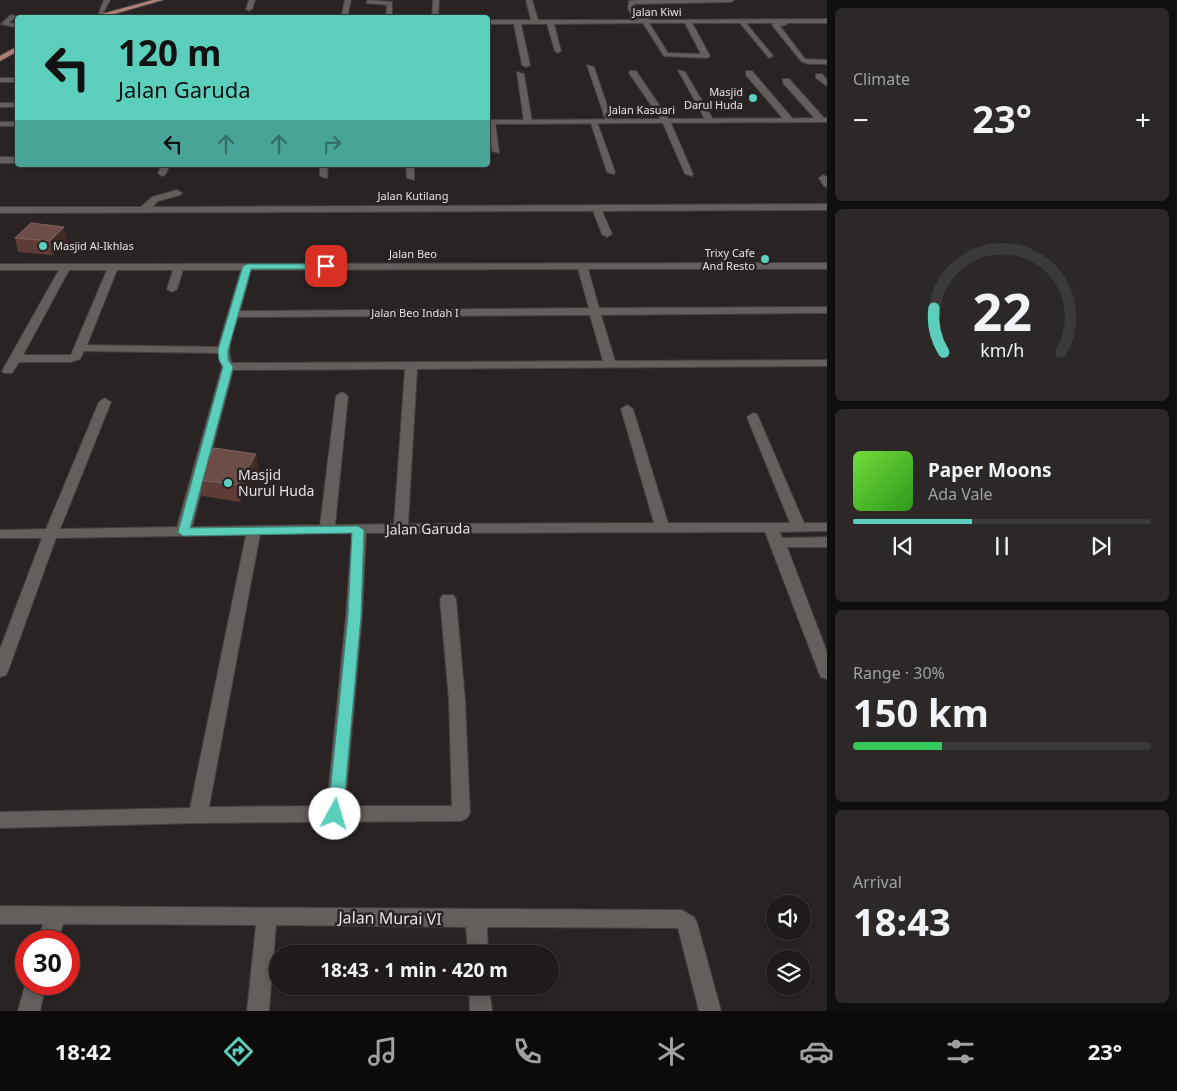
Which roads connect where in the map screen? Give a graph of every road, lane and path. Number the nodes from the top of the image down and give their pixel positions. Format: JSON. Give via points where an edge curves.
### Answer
{"nodes":[{"id":1,"x":107,"y":0,"type":"edge"},
{"id":2,"x":160,"y":0,"type":"edge"},
{"id":3,"x":252,"y":0,"type":"edge"},
{"id":4,"x":348,"y":0,"type":"edge"},
{"id":5,"x":436,"y":0,"type":"edge"},
{"id":6,"x":529,"y":0,"type":"edge"},
{"id":7,"x":730,"y":0,"type":"edge"},
{"id":8,"x":368,"y":2,"type":"dead end"},
{"id":9,"x":249,"y":9,"type":"dead end"},
{"id":10,"x":100,"y":14,"type":"joint"},
{"id":11,"x":345,"y":15,"type":"edge"},
{"id":12,"x":389,"y":15,"type":"edge"},
{"id":13,"x":435,"y":15,"type":"edge"},
{"id":14,"x":13,"y":16,"type":"dead end"},
{"id":15,"x":827,"y":21,"type":"edge"},
{"id":16,"x":490,"y":22,"type":"edge"},
{"id":17,"x":517,"y":22,"type":"junction"},
{"id":18,"x":536,"y":22,"type":"junction"},
{"id":19,"x":550,"y":22,"type":"junction"},
{"id":20,"x":645,"y":22,"type":"junction"},
{"id":21,"x":688,"y":22,"type":"junction"},
{"id":22,"x":742,"y":22,"type":"junction"},
{"id":23,"x":15,"y":26,"type":"edge"},
{"id":24,"x":15,"y":50,"type":"edge"},
{"id":25,"x":558,"y":51,"type":"dead end"},
{"id":26,"x":768,"y":56,"type":"dead end"},
{"id":27,"x":0,"y":59,"type":"edge"},
{"id":28,"x":827,"y":62,"type":"edge"},
{"id":29,"x":526,"y":65,"type":"dead end"},
{"id":30,"x":590,"y":67,"type":"dead end"},
{"id":31,"x":681,"y":72,"type":"dead end"},
{"id":32,"x":634,"y":73,"type":"dead end"},
{"id":33,"x":749,"y":73,"type":"dead end"},
{"id":34,"x":520,"y":74,"type":"dead end"},
{"id":35,"x":819,"y":76,"type":"dead end"},
{"id":36,"x":0,"y":80,"type":"edge"},
{"id":37,"x":15,"y":80,"type":"edge"},
{"id":38,"x":786,"y":81,"type":"dead end"},
{"id":39,"x":827,"y":84,"type":"edge"},
{"id":40,"x":0,"y":105,"type":"edge"},
{"id":41,"x":15,"y":105,"type":"edge"},
{"id":42,"x":0,"y":119,"type":"edge"},
{"id":43,"x":15,"y":119,"type":"edge"},
{"id":44,"x":789,"y":120,"type":"junction"},
{"id":45,"x":824,"y":120,"type":"edge"},
{"id":46,"x":666,"y":121,"type":"junction"},
{"id":47,"x":710,"y":121,"type":"junction"},
{"id":48,"x":490,"y":122,"type":"edge"},
{"id":49,"x":528,"y":122,"type":"junction"},
{"id":50,"x":594,"y":122,"type":"junction"},
{"id":51,"x":610,"y":122,"type":"junction"},
{"id":52,"x":0,"y":124,"type":"edge"},
{"id":53,"x":15,"y":124,"type":"edge"},
{"id":54,"x":490,"y":126,"type":"edge"},
{"id":55,"x":496,"y":151,"type":"dead end"},
{"id":56,"x":0,"y":160,"type":"edge"},
{"id":57,"x":15,"y":160,"type":"edge"},
{"id":58,"x":324,"y":167,"type":"edge"},
{"id":59,"x":410,"y":167,"type":"edge"},
{"id":60,"x":611,"y":172,"type":"dead end"},
{"id":61,"x":689,"y":174,"type":"dead end"},
{"id":62,"x":324,"y":176,"type":"dead end"},
{"id":63,"x":411,"y":178,"type":"dead end"},
{"id":64,"x":177,"y":193,"type":"dead end"},
{"id":65,"x":596,"y":207,"type":"junction"},
{"id":66,"x":827,"y":207,"type":"edge"},
{"id":67,"x":144,"y":209,"type":"junction"},
{"id":68,"x":0,"y":210,"type":"edge"},
{"id":69,"x":607,"y":234,"type":"dead end"},
{"id":70,"x":248,"y":266,"type":"junction"},
{"id":71,"x":582,"y":266,"type":"junction"},
{"id":72,"x":827,"y":266,"type":"edge"},
{"id":73,"x":0,"y":267,"type":"edge"},
{"id":74,"x":66,"y":267,"type":"junction"},
{"id":75,"x":113,"y":267,"type":"junction"},
{"id":76,"x":179,"y":267,"type":"junction"},
{"id":77,"x":172,"y":289,"type":"dead end"},
{"id":78,"x":827,"y":310,"type":"edge"},
{"id":79,"x":596,"y":312,"type":"junction"},
{"id":80,"x":233,"y":314,"type":"junction"},
{"id":81,"x":80,"y":348,"type":"junction"},
{"id":82,"x":223,"y":350,"type":"junction"},
{"id":83,"x":16,"y":358,"type":"junction"},
{"id":84,"x":827,"y":363,"type":"edge"},
{"id":85,"x":411,"y":365,"type":"junction"},
{"id":86,"x":610,"y":365,"type":"junction"},
{"id":87,"x":228,"y":367,"type":"junction"},
{"id":88,"x":8,"y":370,"type":"dead end"},
{"id":89,"x":342,"y":396,"type":"dead end"},
{"id":90,"x":105,"y":402,"type":"dead end"},
{"id":91,"x":627,"y":409,"type":"dead end"},
{"id":92,"x":753,"y":417,"type":"dead end"},
{"id":93,"x":769,"y":526,"type":"junction"},
{"id":94,"x":662,"y":527,"type":"junction"},
{"id":95,"x":799,"y":527,"type":"junction"},
{"id":96,"x":827,"y":527,"type":"edge"},
{"id":97,"x":401,"y":529,"type":"junction"},
{"id":98,"x":327,"y":530,"type":"junction"},
{"id":99,"x":358,"y":530,"type":"junction"},
{"id":100,"x":254,"y":531,"type":"junction"},
{"id":101,"x":183,"y":532,"type":"junction"},
{"id":102,"x":52,"y":533,"type":"junction"},
{"id":103,"x":0,"y":534,"type":"edge"},
{"id":104,"x":827,"y":542,"type":"edge"},
{"id":105,"x":778,"y":543,"type":"junction"},
{"id":106,"x":448,"y":599,"type":"dead end"},
{"id":107,"x":0,"y":671,"type":"edge"},
{"id":108,"x":827,"y":673,"type":"edge"},
{"id":109,"x":198,"y":814,"type":"junction"},
{"id":110,"x":335,"y":814,"type":"junction"},
{"id":111,"x":0,"y":820,"type":"edge"},
{"id":112,"x":0,"y":915,"type":"edge"},
{"id":113,"x":56,"y":915,"type":"junction"},
{"id":114,"x":267,"y":916,"type":"junction"},
{"id":115,"x":476,"y":918,"type":"junction"},
{"id":116,"x":51,"y":930,"type":"edge"},
{"id":117,"x":478,"y":945,"type":"edge"},
{"id":118,"x":33,"y":995,"type":"edge"},
{"id":119,"x":480,"y":995,"type":"edge"},
{"id":120,"x":29,"y":1011,"type":"edge"},
{"id":121,"x":258,"y":1011,"type":"edge"},
{"id":122,"x":481,"y":1011,"type":"edge"},
{"id":123,"x":710,"y":1011,"type":"edge"}],
"edges":[{"from":1,"to":10,"type":"street"},
{"from":2,"to":10,"type":"main road"},
{"from":3,"to":9,"type":"street"},
{"from":4,"to":11,"type":"street"},
{"from":5,"to":13,"type":"street"},
{"from":6,"to":18,"type":"street"},
{"from":7,"to":15,"type":"street","via":[[638,1],[631,2],[631,6],[636,17],[649,19]]},
{"from":8,"to":12,"type":"street","via":[[389,2]]},
{"from":14,"to":23,"type":"street","via":[[4,24]]},
{"from":15,"to":22,"type":"street","name":"Jalan Kiwi"},
{"from":15,"to":28,"type":"street","via":[[775,25],[804,60]]},
{"from":16,"to":17,"type":"street","name":"Jalan Kiwi"},
{"from":17,"to":18,"type":"street","name":"Jalan Kiwi"},
{"from":17,"to":29,"type":"street"},
{"from":18,"to":19,"type":"street","name":"Jalan Kiwi"},
{"from":19,"to":20,"type":"street","name":"Jalan Kiwi"},
{"from":19,"to":25,"type":"street"},
{"from":20,"to":21,"type":"street","name":"Jalan Kiwi"},
{"from":20,"to":21,"type":"street","via":[[666,55],[706,56]]},
{"from":21,"to":22,"type":"street","name":"Jalan Kiwi"},
{"from":22,"to":26,"type":"street"},
{"from":24,"to":27,"type":"main road"},
{"from":30,"to":51,"type":"street"},
{"from":31,"to":47,"type":"street"},
{"from":32,"to":46,"type":"street"},
{"from":33,"to":44,"type":"street"},
{"from":34,"to":49,"type":"street"},
{"from":35,"to":39,"type":"street"},
{"from":36,"to":37,"type":"street"},
{"from":38,"to":45,"type":"street"},
{"from":40,"to":41,"type":"street"},
{"from":42,"to":43,"type":"street"},
{"from":44,"to":45,"type":"street","name":"Jalan Kasuari"},
{"from":44,"to":47,"type":"street","name":"Jalan Kasuari"},
{"from":46,"to":47,"type":"street","name":"Jalan Kasuari"},
{"from":46,"to":51,"type":"street","name":"Jalan Kasuari"},
{"from":46,"to":61,"type":"street"},
{"from":48,"to":49,"type":"street","name":"Jalan Kasuari"},
{"from":49,"to":50,"type":"street","name":"Jalan Kasuari"},
{"from":50,"to":51,"type":"street","name":"Jalan Kasuari"},
{"from":50,"to":60,"type":"street"},
{"from":52,"to":53,"type":"street"},
{"from":54,"to":55,"type":"street"},
{"from":56,"to":57,"type":"street"},
{"from":58,"to":62,"type":"street"},
{"from":59,"to":63,"type":"street"},
{"from":64,"to":67,"type":"street","via":[[155,199]]},
{"from":65,"to":66,"type":"street","name":"Jalan Kutilang"},
{"from":65,"to":67,"type":"street","name":"Jalan Kutilang"},
{"from":65,"to":69,"type":"street"},
{"from":67,"to":68,"type":"street","name":"Jalan Kutilang"},
{"from":70,"to":71,"type":"street","name":"Jalan Beo"},
{"from":70,"to":76,"type":"street","name":"Jalan Beo"},
{"from":70,"to":80,"type":"street"},
{"from":71,"to":72,"type":"street","name":"Jalan Beo"},
{"from":71,"to":79,"type":"street"},
{"from":73,"to":74,"type":"street","name":"Jalan Beo"},
{"from":74,"to":75,"type":"street","name":"Jalan Beo"},
{"from":74,"to":83,"type":"street"},
{"from":75,"to":76,"type":"street","name":"Jalan Beo"},
{"from":75,"to":81,"type":"street"},
{"from":76,"to":77,"type":"street"},
{"from":78,"to":79,"type":"street","name":"Jalan Beo Indah I"},
{"from":79,"to":80,"type":"street","name":"Jalan Beo Indah I"},
{"from":79,"to":86,"type":"street"},
{"from":80,"to":82,"type":"street"},
{"from":81,"to":82,"type":"street"},
{"from":81,"to":83,"type":"street","via":[[76,357],[71,359]]},
{"from":82,"to":87,"type":"street"},
{"from":83,"to":88,"type":"street"},
{"from":84,"to":86,"type":"street"},
{"from":85,"to":86,"type":"street"},
{"from":85,"to":87,"type":"street"},
{"from":85,"to":97,"type":"street"},
{"from":87,"to":101,"type":"street"},
{"from":89,"to":98,"type":"street"},
{"from":90,"to":102,"type":"street"},
{"from":91,"to":94,"type":"street"},
{"from":92,"to":95,"type":"street"},
{"from":93,"to":94,"type":"street","name":"Jalan Garuda"},
{"from":93,"to":95,"type":"street","name":"Jalan Garuda"},
{"from":93,"to":105,"type":"street"},
{"from":94,"to":97,"type":"street","name":"Jalan Garuda"},
{"from":95,"to":96,"type":"street","name":"Jalan Garuda"},
{"from":97,"to":99,"type":"street","name":"Jalan Garuda"},
{"from":98,"to":99,"type":"street","name":"Jalan Garuda"},
{"from":98,"to":100,"type":"street","name":"Jalan Garuda"},
{"from":99,"to":110,"type":"street","via":[[354,616]]},
{"from":100,"to":101,"type":"street","name":"Jalan Garuda"},
{"from":100,"to":109,"type":"street"},
{"from":101,"to":102,"type":"street","name":"Jalan Garuda"},
{"from":102,"to":103,"type":"street","name":"Jalan Garuda"},
{"from":102,"to":107,"type":"street"},
{"from":104,"to":105,"type":"street"},
{"from":105,"to":108,"type":"street"},
{"from":106,"to":110,"type":"street","via":[[457,700],[461,813]]},
{"from":109,"to":110,"type":"street"},
{"from":109,"to":111,"type":"street"},
{"from":112,"to":113,"type":"street","name":"Jalan Murai VI"},
{"from":113,"to":114,"type":"street","name":"Jalan Murai VI"},
{"from":113,"to":116,"type":"street"},
{"from":114,"to":115,"type":"street","name":"Jalan Murai VI"},
{"from":114,"to":121,"type":"street"},
{"from":115,"to":117,"type":"street"},
{"from":115,"to":123,"type":"street","name":"Jalan Murai VI","via":[[682,919],[687,923]]},
{"from":118,"to":120,"type":"street"},
{"from":119,"to":122,"type":"street"}]}
